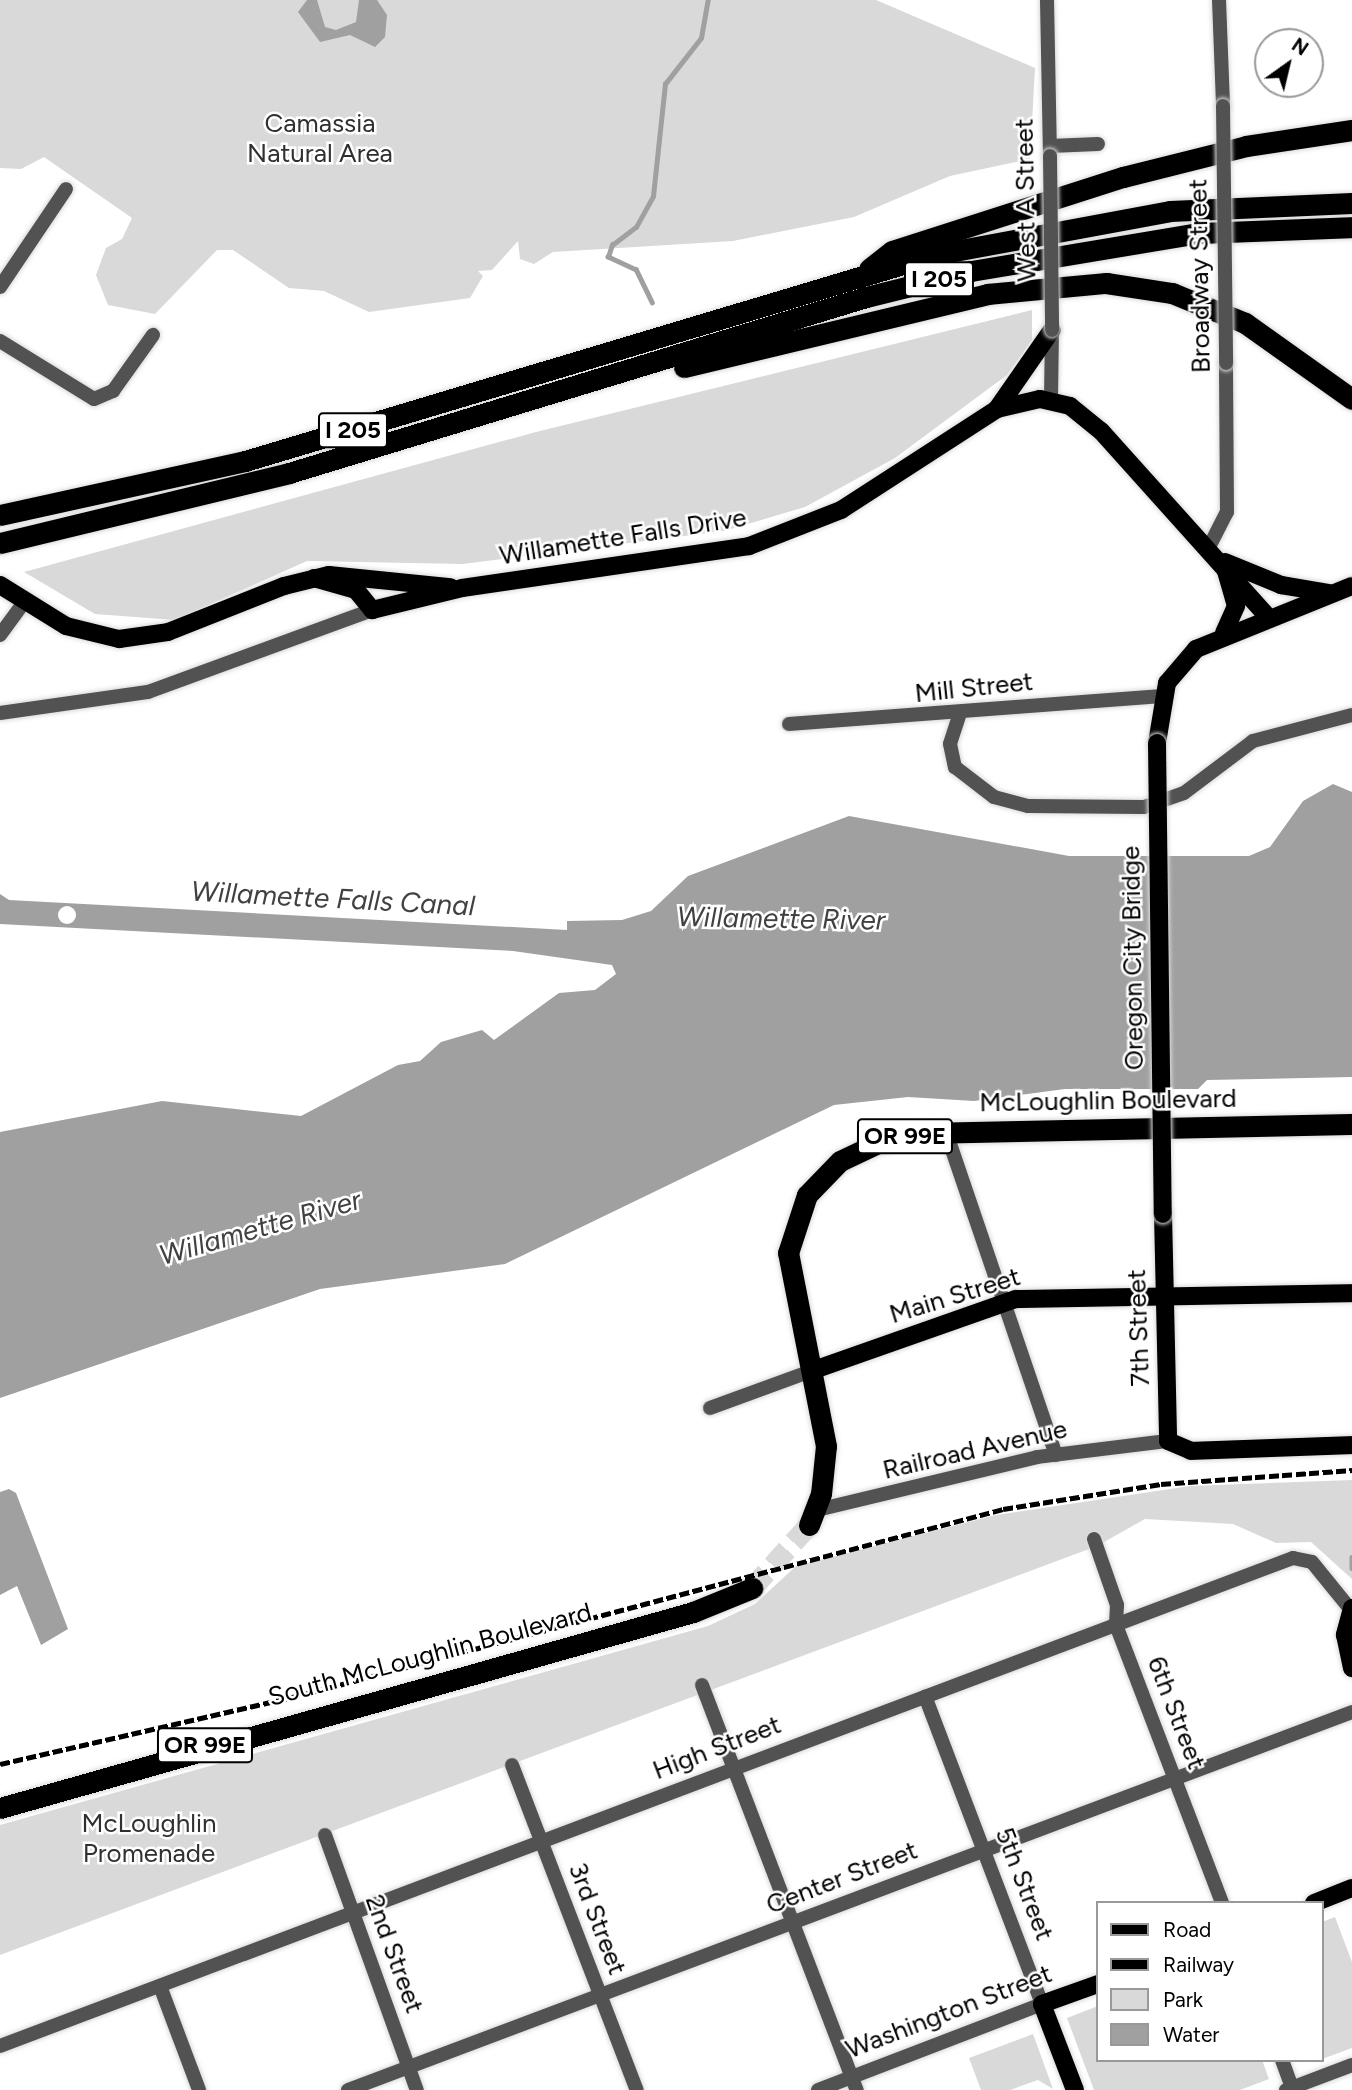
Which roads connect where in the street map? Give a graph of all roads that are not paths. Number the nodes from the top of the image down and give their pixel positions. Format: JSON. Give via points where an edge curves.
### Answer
{"nodes":[{"id":1,"x":1047,"y":0,"type":"edge"},
{"id":2,"x":1219,"y":0,"type":"edge"},
{"id":3,"x":1352,"y":130,"type":"edge"},
{"id":4,"x":1098,"y":144,"type":"dead end"},
{"id":5,"x":1050,"y":151,"type":"junction"},
{"id":6,"x":66,"y":189,"type":"dead end"},
{"id":7,"x":1352,"y":203,"type":"edge"},
{"id":8,"x":1352,"y":227,"type":"edge"},
{"id":9,"x":862,"y":274,"type":"junction"},
{"id":10,"x":0,"y":287,"type":"edge"},
{"id":11,"x":1052,"y":330,"type":"junction"},
{"id":12,"x":153,"y":335,"type":"dead end"},
{"id":13,"x":0,"y":341,"type":"edge"},
{"id":14,"x":539,"y":398,"type":"junction"},
{"id":15,"x":1352,"y":399,"type":"edge"},
{"id":16,"x":1051,"y":400,"type":"junction"},
{"id":17,"x":997,"y":409,"type":"junction"},
{"id":18,"x":0,"y":515,"type":"edge"},
{"id":19,"x":0,"y":543,"type":"edge"},
{"id":20,"x":1209,"y":547,"type":"junction"},
{"id":21,"x":1222,"y":561,"type":"junction"},
{"id":22,"x":314,"y":578,"type":"junction"},
{"id":23,"x":2,"y":586,"type":"edge"},
{"id":24,"x":1352,"y":586,"type":"edge"},
{"id":25,"x":462,"y":588,"type":"junction"},
{"id":26,"x":1331,"y":594,"type":"junction"},
{"id":27,"x":25,"y":601,"type":"junction"},
{"id":28,"x":372,"y":610,"type":"junction"},
{"id":29,"x":1268,"y":617,"type":"junction"},
{"id":30,"x":1224,"y":634,"type":"junction"},
{"id":31,"x":0,"y":635,"type":"edge"},
{"id":32,"x":1163,"y":696,"type":"junction"},
{"id":33,"x":0,"y":713,"type":"edge"},
{"id":34,"x":1352,"y":715,"type":"edge"},
{"id":35,"x":959,"y":716,"type":"junction"},
{"id":36,"x":789,"y":724,"type":"dead end"},
{"id":37,"x":1352,"y":1124,"type":"edge"},
{"id":38,"x":946,"y":1132,"type":"junction"},
{"id":39,"x":1163,"y":1214,"type":"joint"},
{"id":40,"x":1352,"y":1293,"type":"edge"},
{"id":41,"x":1163,"y":1296,"type":"junction"},
{"id":42,"x":1003,"y":1303,"type":"junction"},
{"id":43,"x":811,"y":1371,"type":"junction"},
{"id":44,"x":710,"y":1408,"type":"dead end"},
{"id":45,"x":1168,"y":1441,"type":"junction"},
{"id":46,"x":1352,"y":1446,"type":"edge"},
{"id":47,"x":1056,"y":1455,"type":"junction"},
{"id":48,"x":813,"y":1517,"type":"joint"},
{"id":49,"x":1094,"y":1539,"type":"dead end"},
{"id":50,"x":752,"y":1588,"type":"tunnel mouth"},
{"id":51,"x":1351,"y":1609,"type":"edge"},
{"id":52,"x":1116,"y":1625,"type":"junction"},
{"id":53,"x":1352,"y":1668,"type":"edge"},
{"id":54,"x":702,"y":1685,"type":"dead end"},
{"id":55,"x":925,"y":1696,"type":"junction"},
{"id":56,"x":1352,"y":1712,"type":"edge"},
{"id":57,"x":512,"y":1765,"type":"dead end"},
{"id":58,"x":734,"y":1768,"type":"junction"},
{"id":59,"x":1175,"y":1778,"type":"junction"},
{"id":60,"x":0,"y":1808,"type":"edge"},
{"id":61,"x":326,"y":1835,"type":"dead end"},
{"id":62,"x":541,"y":1840,"type":"junction"},
{"id":63,"x":984,"y":1851,"type":"junction"},
{"id":64,"x":1352,"y":1888,"type":"edge"},
{"id":65,"x":1221,"y":1901,"type":"edge"},
{"id":66,"x":1319,"y":1901,"type":"edge"},
{"id":67,"x":354,"y":1913,"type":"junction"},
{"id":68,"x":793,"y":1923,"type":"junction"},
{"id":69,"x":1096,"y":1985,"type":"edge"},
{"id":70,"x":160,"y":1986,"type":"junction"},
{"id":71,"x":600,"y":1995,"type":"junction"},
{"id":72,"x":1042,"y":2004,"type":"junction"},
{"id":73,"x":0,"y":2046,"type":"edge"},
{"id":74,"x":1283,"y":2062,"type":"edge"},
{"id":75,"x":1352,"y":2065,"type":"edge"},
{"id":76,"x":409,"y":2067,"type":"junction"},
{"id":77,"x":854,"y":2084,"type":"edge"},
{"id":78,"x":1291,"y":2089,"type":"edge"},
{"id":79,"x":199,"y":2090,"type":"edge"},
{"id":80,"x":348,"y":2090,"type":"edge"},
{"id":81,"x":417,"y":2090,"type":"edge"},
{"id":82,"x":637,"y":2090,"type":"edge"},
{"id":83,"x":818,"y":2090,"type":"edge"},
{"id":84,"x":1075,"y":2090,"type":"edge"}],
"edges":[{"from":1,"to":5,"type":"street","name":"West A Street"},
{"from":2,"to":20,"type":"street","name":"Broadway Street","bridge":true,"via":[[1227,512]]},
{"from":3,"to":9,"type":"highway","via":[[1202,155],[1085,188],[892,251]]},
{"from":4,"to":5,"type":"street"},
{"from":5,"to":11,"type":"street","name":"West A Street","bridge":true},
{"from":6,"to":10,"type":"street"},
{"from":7,"to":9,"type":"highway","number":"I 205","via":[[1158,213],[1021,236]]},
{"from":8,"to":14,"type":"highway","number":"I 205","via":[[1198,233],[971,271]]},
{"from":9,"to":18,"type":"highway","number":"I 205","via":[[244,461]]},
{"from":11,"to":16,"type":"street","name":"West A Street"},
{"from":11,"to":17,"type":"main road"},
{"from":12,"to":13,"type":"street","via":[[104,396],[86,398]]},
{"from":14,"to":15,"type":"highway","via":[[987,294],[1074,282],[1141,287],[1197,302],[1245,323]]},
{"from":14,"to":19,"type":"highway","number":"I 205","via":[[162,508]]},
{"from":16,"to":17,"type":"main road","name":"Willamette Falls Drive"},
{"from":16,"to":20,"type":"main road","via":[[1085,416]]},
{"from":17,"to":25,"type":"main road","name":"Willamette Falls Drive","via":[[869,495],[785,536],[705,556]]},
{"from":20,"to":21,"type":"main road"},
{"from":21,"to":26,"type":"main road","via":[[1281,585]]},
{"from":21,"to":29,"type":"main road"},
{"from":21,"to":30,"type":"main road","via":[[1236,606]]},
{"from":22,"to":25,"type":"main road"},
{"from":22,"to":27,"type":"main road","via":[[141,639],[93,636]]},
{"from":22,"to":28,"type":"main road","via":[[356,590]]},
{"from":23,"to":27,"type":"main road"},
{"from":24,"to":26,"type":"main road"},
{"from":25,"to":28,"type":"main road","name":"Willamette Falls Drive"},
{"from":26,"to":29,"type":"main road"},
{"from":27,"to":31,"type":"street"},
{"from":28,"to":33,"type":"street","name":"Willamette Falls Drive","via":[[148,692]]},
{"from":29,"to":30,"type":"main road"},
{"from":30,"to":32,"type":"main road","via":[[1182,661]]},
{"from":32,"to":35,"type":"street","name":"Mill Street"},
{"from":32,"to":39,"type":"main road","name":"Oregon City Bridge","bridge":true,"via":[[1157,743]]},
{"from":34,"to":35,"type":"street","via":[[1253,741],[1184,793],[1144,807],[1028,806],[994,797],[955,767],[950,744]]},
{"from":35,"to":36,"type":"street","name":"Mill Street"},
{"from":37,"to":38,"type":"highway","name":"McLoughlin Boulevard","number":"OR 99E"},
{"from":38,"to":42,"type":"street"},
{"from":38,"to":43,"type":"highway","name":"McLoughlin Boulevard","number":"OR 99E","via":[[863,1148],[826,1172],[807,1195],[794,1222],[788,1264]]},
{"from":39,"to":41,"type":"main road","name":"7th Street"},
{"from":40,"to":41,"type":"main road","name":"Main Street"},
{"from":41,"to":42,"type":"main road","name":"Main Street"},
{"from":41,"to":45,"type":"main road","name":"7th Street"},
{"from":42,"to":43,"type":"main road","name":"Main Street"},
{"from":42,"to":47,"type":"street"},
{"from":43,"to":44,"type":"street","name":"Main Street"},
{"from":43,"to":48,"type":"highway","name":"McLoughlin Boulevard","number":"OR 99E","via":[[826,1453]]},
{"from":45,"to":46,"type":"main road","name":"Railroad Avenue","via":[[1191,1451]]},
{"from":45,"to":47,"type":"street","name":"Railroad Avenue"},
{"from":47,"to":48,"type":"street","name":"Railroad Avenue"},
{"from":49,"to":52,"type":"street","name":"6th Street","via":[[1117,1605]]},
{"from":50,"to":60,"type":"highway","name":"South McLoughlin Boulevard","number":"OR 99E","via":[[693,1612]]},
{"from":51,"to":52,"type":"street","name":"High Street","via":[[1312,1562],[1293,1558]]},
{"from":51,"to":53,"type":"main road","via":[[1345,1643]]},
{"from":52,"to":55,"type":"street","name":"High Street"},
{"from":52,"to":59,"type":"street","name":"6th Street"},
{"from":54,"to":58,"type":"street"},
{"from":55,"to":58,"type":"street","name":"High Street"},
{"from":55,"to":63,"type":"street","name":"5th Street"},
{"from":56,"to":59,"type":"street","name":"Center Street"},
{"from":57,"to":62,"type":"street","name":"3rd Street"},
{"from":58,"to":62,"type":"street","name":"High Street"},
{"from":58,"to":68,"type":"street"},
{"from":59,"to":63,"type":"street","name":"Center Street"},
{"from":59,"to":65,"type":"street","name":"6th Street"},
{"from":61,"to":67,"type":"street","name":"2nd Street"},
{"from":62,"to":67,"type":"street","name":"High Street"},
{"from":62,"to":71,"type":"street","name":"3rd Street"},
{"from":63,"to":68,"type":"street","name":"Center Street"},
{"from":63,"to":72,"type":"street","name":"5th Street"},
{"from":64,"to":66,"type":"main road"},
{"from":67,"to":70,"type":"street","name":"High Street"},
{"from":67,"to":76,"type":"street","name":"2nd Street"},
{"from":68,"to":71,"type":"street","name":"Center Street"},
{"from":68,"to":77,"type":"street"},
{"from":69,"to":72,"type":"main road","name":"Washington Street"},
{"from":70,"to":73,"type":"street","name":"High Street"},
{"from":70,"to":79,"type":"street"},
{"from":71,"to":76,"type":"street","name":"Center Street"},
{"from":71,"to":82,"type":"street","name":"3rd Street"},
{"from":72,"to":77,"type":"street","name":"Washington Street"},
{"from":72,"to":84,"type":"main road","name":"5th Street"},
{"from":74,"to":78,"type":"street"},
{"from":75,"to":78,"type":"street"},
{"from":76,"to":80,"type":"street","name":"Center Street"},
{"from":76,"to":81,"type":"street","name":"2nd Street"},
{"from":77,"to":83,"type":"street","name":"Washington Street"}]}
